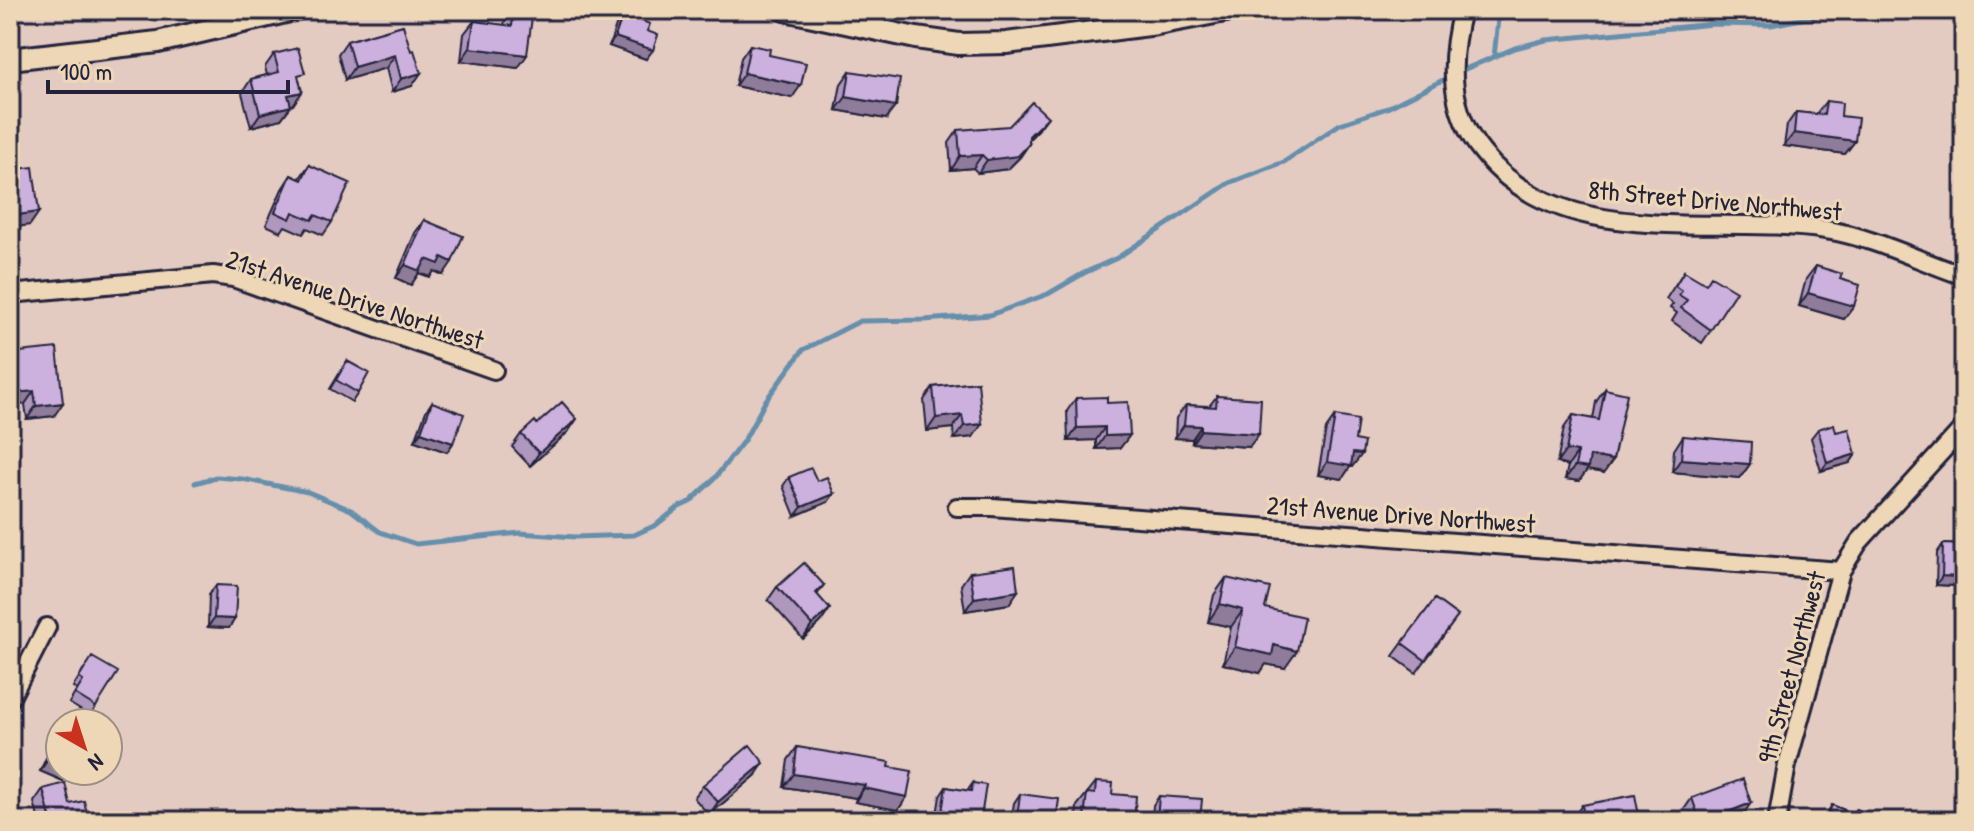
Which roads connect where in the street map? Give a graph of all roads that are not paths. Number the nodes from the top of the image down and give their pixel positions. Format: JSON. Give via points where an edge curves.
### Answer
{"nodes":[{"id":1,"x":294,"y":10,"type":"edge"},
{"id":2,"x":785,"y":10,"type":"edge"},
{"id":3,"x":1231,"y":10,"type":"edge"},
{"id":4,"x":1462,"y":10,"type":"edge"},
{"id":5,"x":10,"y":59,"type":"edge"},
{"id":6,"x":1964,"y":276,"type":"edge"},
{"id":7,"x":10,"y":294,"type":"edge"},
{"id":8,"x":494,"y":370,"type":"dead end"},
{"id":9,"x":1964,"y":427,"type":"edge"},
{"id":10,"x":957,"y":507,"type":"dead end"},
{"id":11,"x":1841,"y":571,"type":"junction"},
{"id":12,"x":47,"y":627,"type":"dead end"},
{"id":13,"x":10,"y":699,"type":"edge"},
{"id":14,"x":1777,"y":821,"type":"edge"}],
"edges":[{"from":1,"to":5,"type":"street","via":[[158,42]]},
{"from":2,"to":3,"type":"street","via":[[959,44],[1021,41]]},
{"from":4,"to":6,"type":"street","name":"8th Street Drive Northwest","via":[[1453,50],[1453,89],[1463,123],[1494,167],[1540,200],[1606,218],[1829,230]]},
{"from":7,"to":8,"type":"street","name":"21st Avenue Drive Northwest","via":[[213,275],[233,278]]},
{"from":9,"to":11,"type":"street","name":"9th Street Northwest","via":[[1859,542]]},
{"from":10,"to":11,"type":"street","name":"21st Avenue Drive Northwest"},
{"from":11,"to":14,"type":"street","name":"9th Street Northwest","via":[[1787,765]]},
{"from":12,"to":13,"type":"street"}]}
